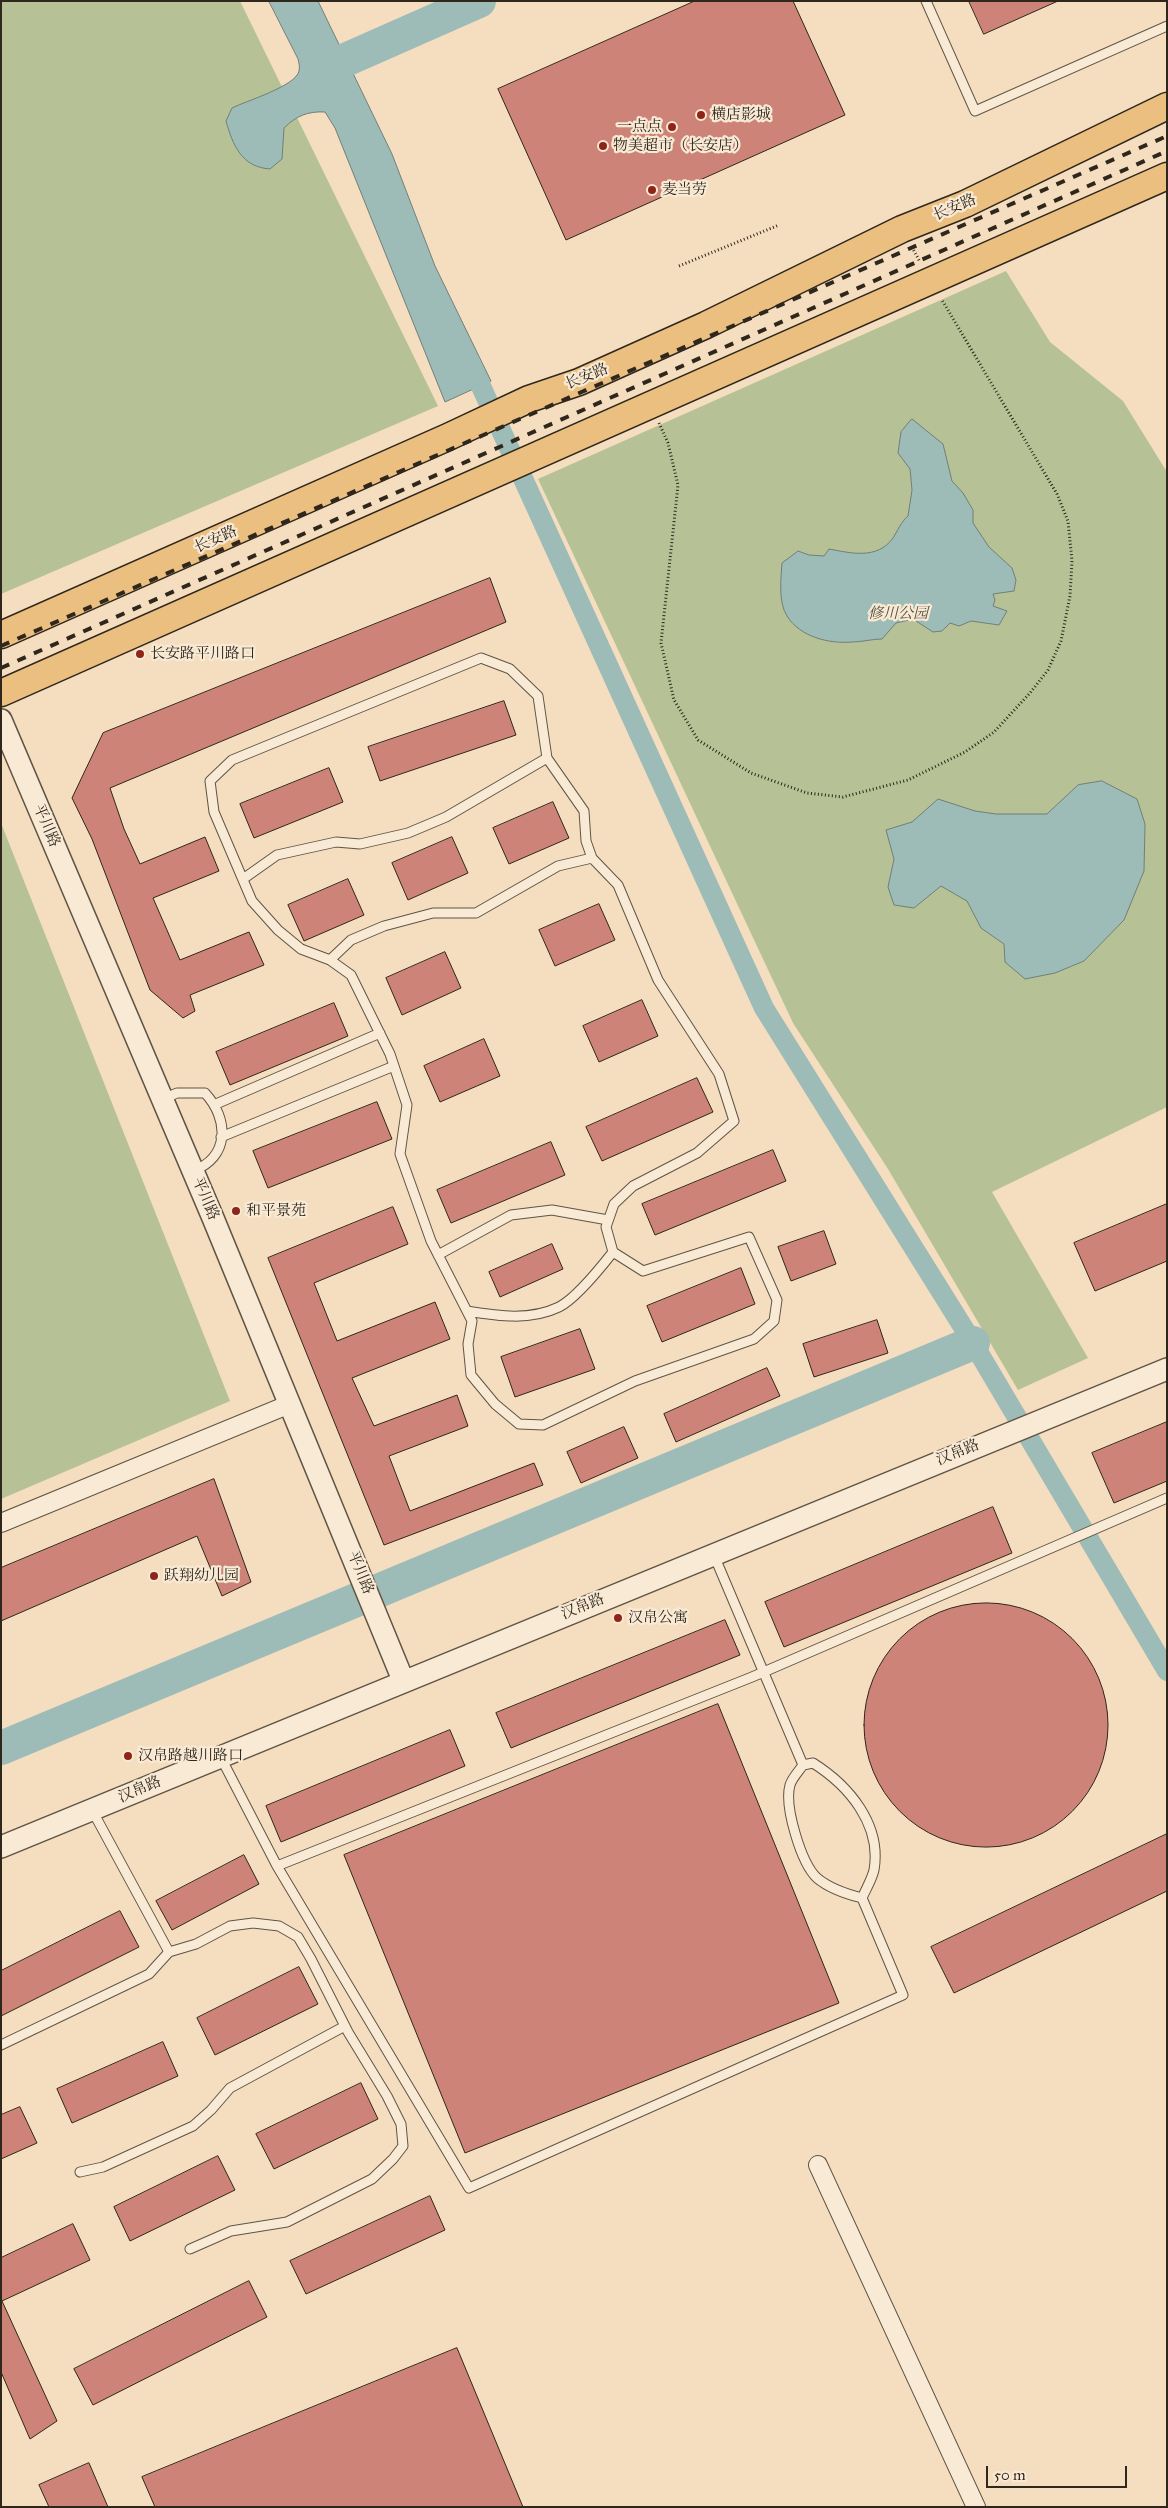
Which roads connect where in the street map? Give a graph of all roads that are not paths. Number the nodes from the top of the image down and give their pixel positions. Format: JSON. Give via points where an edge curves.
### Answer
{"nodes":[{"id":1,"x":926,"y":1,"type":"edge"},
{"id":2,"x":1167,"y":26,"type":"edge"},
{"id":3,"x":1167,"y":106,"type":"edge"},
{"id":4,"x":1167,"y":176,"type":"edge"},
{"id":5,"x":1,"y":635,"type":"edge"},
{"id":6,"x":1,"y":693,"type":"edge"},
{"id":7,"x":1,"y":720,"type":"edge"},
{"id":8,"x":547,"y":758,"type":"junction"},
{"id":9,"x":592,"y":858,"type":"junction"},
{"id":10,"x":243,"y":879,"type":"junction"},
{"id":11,"x":330,"y":960,"type":"junction"},
{"id":12,"x":380,"y":1033,"type":"junction"},
{"id":13,"x":394,"y":1066,"type":"junction"},
{"id":14,"x":162,"y":1099,"type":"junction"},
{"id":15,"x":216,"y":1104,"type":"junction"},
{"id":16,"x":222,"y":1137,"type":"junction"},
{"id":17,"x":193,"y":1171,"type":"junction"},
{"id":18,"x":608,"y":1220,"type":"junction"},
{"id":19,"x":613,"y":1252,"type":"junction"},
{"id":20,"x":438,"y":1255,"type":"junction"},
{"id":21,"x":467,"y":1311,"type":"junction"},
{"id":22,"x":1167,"y":1369,"type":"edge"},
{"id":23,"x":290,"y":1404,"type":"junction"},
{"id":24,"x":1167,"y":1498,"type":"edge"},
{"id":25,"x":1,"y":1523,"type":"edge"},
{"id":26,"x":713,"y":1553,"type":"junction"},
{"id":27,"x":764,"y":1672,"type":"junction"},
{"id":28,"x":403,"y":1680,"type":"junction"},
{"id":29,"x":220,"y":1756,"type":"junction"},
{"id":30,"x":803,"y":1766,"type":"junction"},
{"id":31,"x":92,"y":1810,"type":"junction"},
{"id":32,"x":1,"y":1847,"type":"edge"},
{"id":33,"x":277,"y":1866,"type":"junction"},
{"id":34,"x":862,"y":1898,"type":"junction"},
{"id":35,"x":169,"y":1952,"type":"junction"},
{"id":36,"x":345,"y":2026,"type":"junction"},
{"id":37,"x":1,"y":2045,"type":"edge"},
{"id":38,"x":818,"y":2165,"type":"dead end"},
{"id":39,"x":80,"y":2172,"type":"dead end"},
{"id":40,"x":190,"y":2249,"type":"dead end"},
{"id":41,"x":976,"y":2507,"type":"edge"}],
"edges":[{"from":1,"to":2,"type":"lane","via":[[975,111]]},
{"from":3,"to":5,"type":"main road","name":"长安路","via":[[697,329],[579,382],[529,399]]},
{"from":4,"to":6,"type":"main road"},
{"from":7,"to":14,"type":"street","name":"平川路"},
{"from":8,"to":9,"type":"lane","via":[[584,811],[586,841]]},
{"from":8,"to":10,"type":"lane","via":[[446,817],[408,833],[360,844],[336,842],[277,855]]},
{"from":8,"to":10,"type":"lane","via":[[538,696],[510,669],[481,658],[232,760],[210,782],[214,812]]},
{"from":9,"to":11,"type":"lane","via":[[558,866],[476,913],[433,913],[384,926],[351,940]]},
{"from":9,"to":18,"type":"lane","via":[[618,885],[658,980],[719,1074],[734,1121],[697,1153],[633,1186],[614,1204]]},
{"from":10,"to":11,"type":"lane","via":[[252,901],[278,930],[301,949]]},
{"from":11,"to":12,"type":"lane","via":[[351,975]]},
{"from":12,"to":13,"type":"lane"},
{"from":12,"to":15,"type":"lane"},
{"from":13,"to":16,"type":"lane"},
{"from":13,"to":20,"type":"lane","via":[[407,1105],[400,1154],[415,1202]]},
{"from":14,"to":15,"type":"lane","via":[[177,1093],[205,1093]]},
{"from":14,"to":17,"type":"street","name":"平川路"},
{"from":15,"to":16,"type":"lane"},
{"from":16,"to":17,"type":"lane","via":[[221,1149],[207,1166]]},
{"from":17,"to":23,"type":"street","name":"平川路"},
{"from":18,"to":19,"type":"lane","via":[[606,1226]]},
{"from":18,"to":20,"type":"lane","via":[[552,1210],[511,1215]]},
{"from":19,"to":21,"type":"lane","via":[[597,1272],[560,1306],[527,1316]]},
{"from":19,"to":21,"type":"lane","via":[[643,1271],[749,1237],[777,1300],[774,1321],[754,1340],[635,1381],[543,1425],[520,1424],[495,1404],[471,1375],[468,1344],[472,1321]]},
{"from":20,"to":21,"type":"lane"},
{"from":22,"to":26,"type":"street","name":"汉帛路"},
{"from":23,"to":25,"type":"street"},
{"from":23,"to":28,"type":"street","name":"平川路"},
{"from":24,"to":27,"type":"lane"},
{"from":26,"to":27,"type":"lane"},
{"from":26,"to":28,"type":"street","name":"汉帛路"},
{"from":27,"to":30,"type":"lane"},
{"from":27,"to":33,"type":"lane"},
{"from":28,"to":29,"type":"street","name":"汉帛路"},
{"from":29,"to":31,"type":"street","name":"汉帛路"},
{"from":29,"to":33,"type":"lane"},
{"from":30,"to":34,"type":"lane","via":[[813,1763],[831,1774],[846,1787],[864,1813],[873,1843],[874,1870]]},
{"from":30,"to":34,"type":"lane","via":[[790,1784],[788,1805],[797,1842],[816,1877],[840,1893]]},
{"from":31,"to":32,"type":"street","name":"汉帛路"},
{"from":31,"to":35,"type":"lane"},
{"from":33,"to":34,"type":"lane","via":[[468,2188],[903,1995]]},
{"from":35,"to":36,"type":"lane","via":[[196,1944],[230,1926],[253,1922],[279,1926],[298,1937]]},
{"from":35,"to":37,"type":"lane","via":[[149,1974]]},
{"from":36,"to":39,"type":"lane","via":[[230,2088],[193,2126],[103,2167]]},
{"from":36,"to":40,"type":"lane","via":[[401,2124],[403,2146],[372,2179],[287,2222],[231,2231]]},
{"from":38,"to":41,"type":"street"}]}
